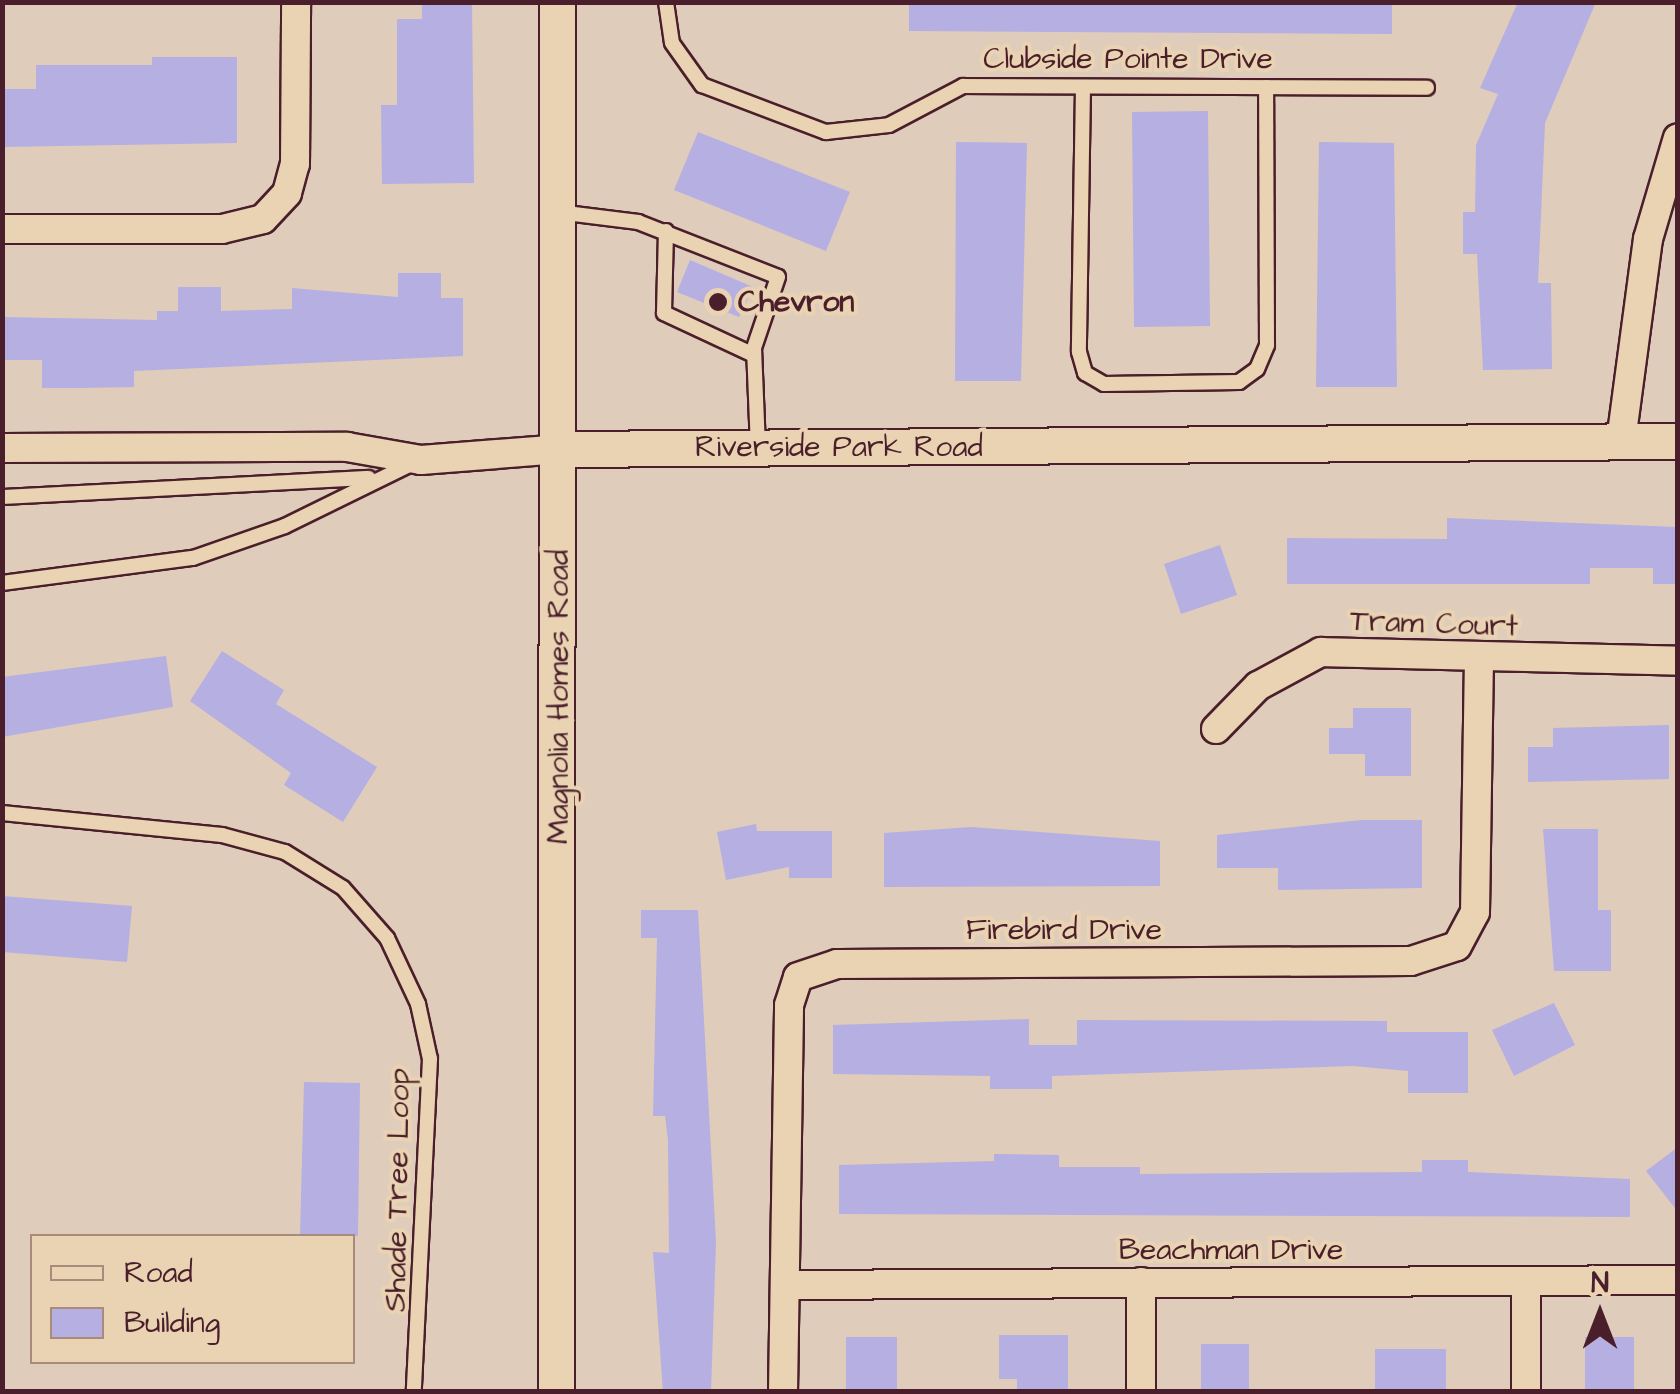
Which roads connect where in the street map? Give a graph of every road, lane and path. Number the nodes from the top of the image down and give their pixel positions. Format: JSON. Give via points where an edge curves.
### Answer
{"nodes":[{"id":1,"x":296,"y":2,"type":"edge"},
{"id":2,"x":557,"y":2,"type":"edge"},
{"id":3,"x":666,"y":2,"type":"edge"},
{"id":4,"x":1083,"y":87,"type":"junction"},
{"id":5,"x":1266,"y":87,"type":"junction"},
{"id":6,"x":1427,"y":88,"type":"dead end"},
{"id":7,"x":1678,"y":138,"type":"edge"},
{"id":8,"x":558,"y":212,"type":"junction"},
{"id":9,"x":2,"y":229,"type":"edge"},
{"id":10,"x":666,"y":230,"type":"junction"},
{"id":11,"x":754,"y":355,"type":"junction"},
{"id":12,"x":1621,"y":441,"type":"junction"},
{"id":13,"x":1678,"y":441,"type":"edge"},
{"id":14,"x":2,"y":448,"type":"edge"},
{"id":15,"x":758,"y":448,"type":"junction"},
{"id":16,"x":560,"y":449,"type":"junction"},
{"id":17,"x":421,"y":460,"type":"junction"},
{"id":18,"x":375,"y":477,"type":"junction"},
{"id":19,"x":2,"y":497,"type":"edge"},
{"id":20,"x":2,"y":583,"type":"edge"},
{"id":21,"x":1480,"y":661,"type":"junction"},
{"id":22,"x":1678,"y":661,"type":"edge"},
{"id":23,"x":1216,"y":729,"type":"dead end"},
{"id":24,"x":2,"y":813,"type":"edge"},
{"id":25,"x":1678,"y":1280,"type":"edge"},
{"id":26,"x":1526,"y":1281,"type":"junction"},
{"id":27,"x":1141,"y":1282,"type":"junction"},
{"id":28,"x":785,"y":1285,"type":"junction"},
{"id":29,"x":414,"y":1392,"type":"edge"},
{"id":30,"x":556,"y":1392,"type":"edge"},
{"id":31,"x":784,"y":1392,"type":"edge"},
{"id":32,"x":1141,"y":1392,"type":"edge"},
{"id":33,"x":1526,"y":1392,"type":"edge"}],
"edges":[{"from":1,"to":9,"type":"street","via":[[295,164],[287,193],[263,218],[222,229]]},
{"from":2,"to":8,"type":"street","name":"Magnolia Homes Road"},
{"from":3,"to":4,"type":"lane","name":"Clubside Pointe Drive","via":[[672,44],[702,85],[826,132],[860,134],[964,86]]},
{"from":4,"to":5,"type":"lane","name":"Clubside Pointe Drive"},
{"from":4,"to":5,"type":"lane","via":[[1080,352],[1085,372],[1104,384],[1240,382],[1257,369],[1266,345]]},
{"from":5,"to":6,"type":"lane","name":"Clubside Pointe Drive"},
{"from":7,"to":12,"type":"street","via":[[1648,239]]},
{"from":8,"to":10,"type":"lane"},
{"from":8,"to":16,"type":"street","name":"Magnolia Homes Road"},
{"from":10,"to":11,"type":"lane","via":[[664,313]]},
{"from":10,"to":11,"type":"lane","via":[[778,277]]},
{"from":11,"to":15,"type":"lane"},
{"from":12,"to":13,"type":"street","name":"Riverside Park Road"},
{"from":12,"to":15,"type":"street","name":"Riverside Park Road"},
{"from":14,"to":17,"type":"street","name":"Riverside Park Road","via":[[347,446]]},
{"from":15,"to":16,"type":"street","name":"Riverside Park Road"},
{"from":16,"to":17,"type":"street","name":"Riverside Park Road"},
{"from":16,"to":30,"type":"street","name":"Magnolia Homes Road"},
{"from":17,"to":18,"type":"lane"},
{"from":18,"to":19,"type":"lane"},
{"from":18,"to":20,"type":"lane","via":[[285,526],[192,558]]},
{"from":21,"to":22,"type":"street","name":"Tram Court"},
{"from":21,"to":23,"type":"street","name":"Tram Court","via":[[1321,652],[1272,676]]},
{"from":21,"to":28,"type":"street","name":"Firebird Drive","via":[[1475,912],[1457,946],[1411,961],[837,964],[798,977],[790,1004]]},
{"from":24,"to":29,"type":"lane","name":"Shade Tree Loop","via":[[222,835],[285,852],[343,888],[387,938],[418,1004],[430,1059]]},
{"from":25,"to":26,"type":"street","name":"Beachman Drive"},
{"from":26,"to":27,"type":"street","name":"Beachman Drive"},
{"from":26,"to":33,"type":"street"},
{"from":27,"to":28,"type":"street","name":"Beachman Drive"},
{"from":27,"to":32,"type":"street"},
{"from":28,"to":31,"type":"street","name":"Firebird Drive"}]}
